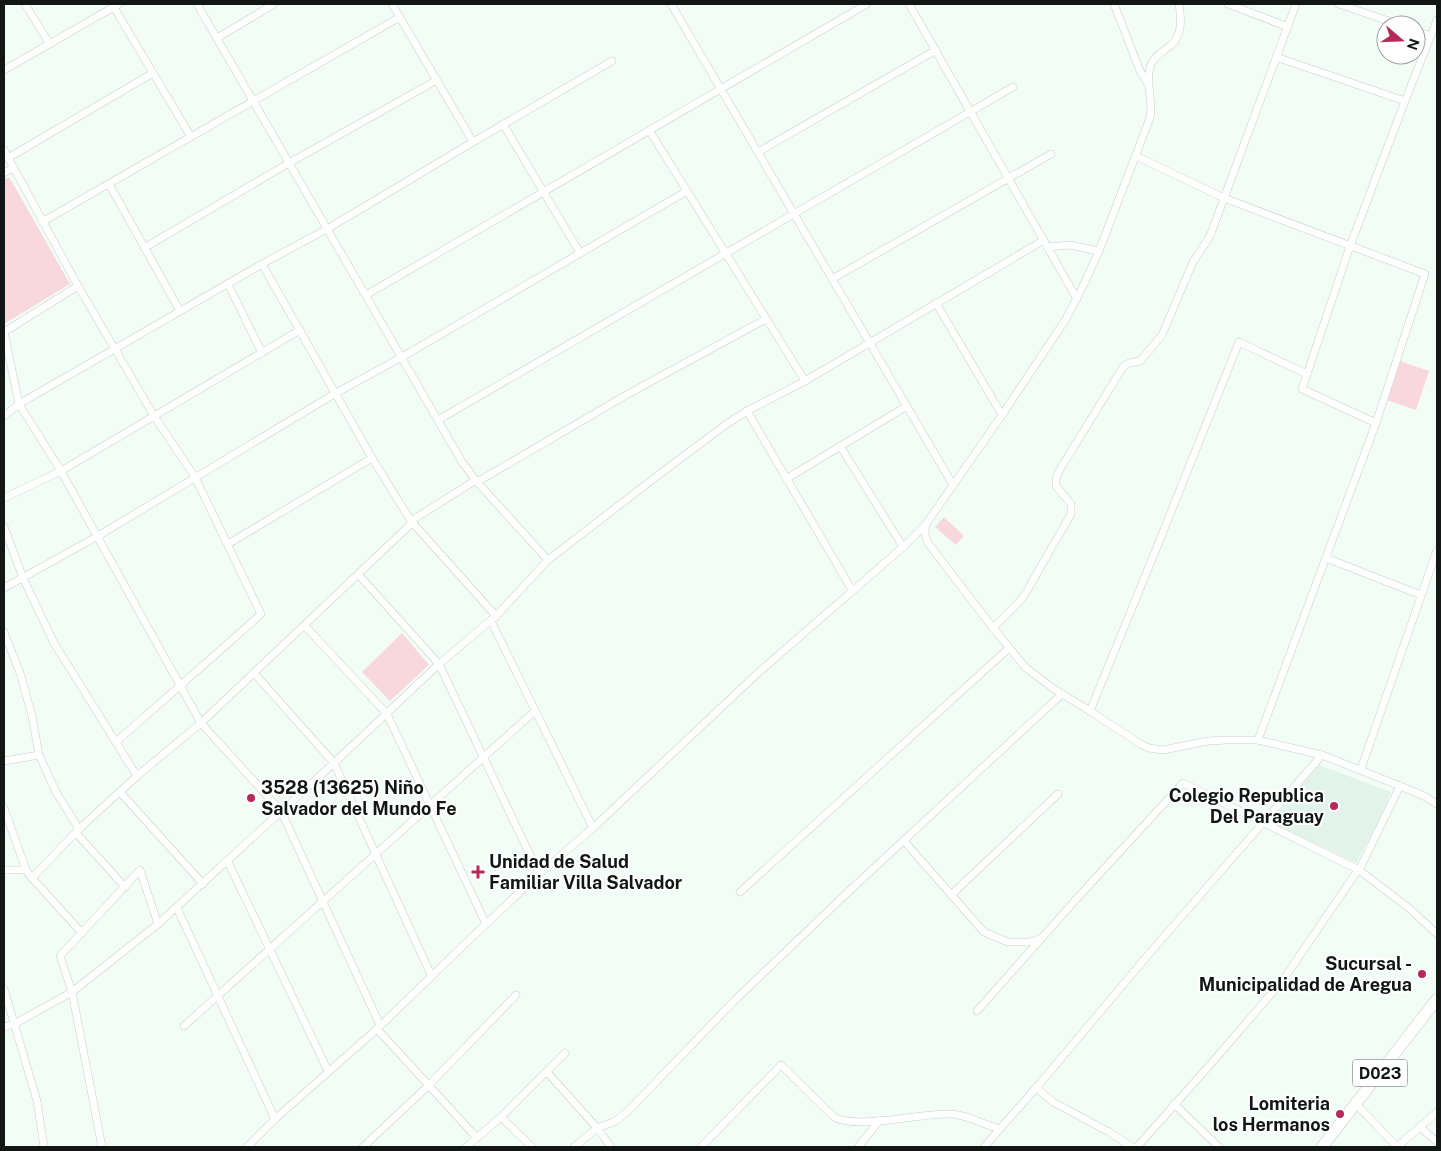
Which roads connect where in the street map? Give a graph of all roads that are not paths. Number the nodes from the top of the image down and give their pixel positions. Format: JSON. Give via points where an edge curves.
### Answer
{"nodes":[{"id":1,"x":25,"y":4,"type":"edge"},
{"id":2,"x":197,"y":4,"type":"edge"},
{"id":3,"x":274,"y":4,"type":"edge"},
{"id":4,"x":392,"y":4,"type":"edge"},
{"id":5,"x":671,"y":4,"type":"edge"},
{"id":6,"x":867,"y":4,"type":"edge"},
{"id":7,"x":909,"y":4,"type":"edge"},
{"id":8,"x":1114,"y":4,"type":"edge"},
{"id":9,"x":1179,"y":4,"type":"edge"},
{"id":10,"x":1228,"y":4,"type":"edge"},
{"id":11,"x":1296,"y":4,"type":"edge"},
{"id":12,"x":1339,"y":4,"type":"edge"},
{"id":13,"x":115,"y":5,"type":"edge"},
{"id":14,"x":400,"y":16,"type":"junction"},
{"id":15,"x":1376,"y":17,"type":"edge"},
{"id":16,"x":1437,"y":20,"type":"edge"},
{"id":17,"x":1288,"y":27,"type":"junction"},
{"id":18,"x":1426,"y":35,"type":"edge"},
{"id":19,"x":1430,"y":36,"type":"junction"},
{"id":20,"x":217,"y":38,"type":"junction"},
{"id":21,"x":49,"y":43,"type":"junction"},
{"id":22,"x":936,"y":50,"type":"junction"},
{"id":23,"x":1276,"y":58,"type":"junction"},
{"id":24,"x":612,"y":61,"type":"dead end"},
{"id":25,"x":4,"y":70,"type":"edge"},
{"id":26,"x":153,"y":73,"type":"junction"},
{"id":27,"x":437,"y":80,"type":"junction"},
{"id":28,"x":1149,"y":85,"type":"junction"},
{"id":29,"x":1012,"y":87,"type":"dead end"},
{"id":30,"x":721,"y":89,"type":"junction"},
{"id":31,"x":1405,"y":100,"type":"junction"},
{"id":32,"x":253,"y":101,"type":"junction"},
{"id":33,"x":970,"y":111,"type":"junction"},
{"id":34,"x":503,"y":124,"type":"junction"},
{"id":35,"x":649,"y":130,"type":"junction"},
{"id":36,"x":190,"y":137,"type":"junction"},
{"id":37,"x":473,"y":142,"type":"junction"},
{"id":38,"x":4,"y":150,"type":"edge"},
{"id":39,"x":758,"y":152,"type":"junction"},
{"id":40,"x":1051,"y":154,"type":"dead end"},
{"id":41,"x":1136,"y":156,"type":"junction"},
{"id":42,"x":8,"y":158,"type":"junction"},
{"id":43,"x":289,"y":163,"type":"junction"},
{"id":44,"x":13,"y":168,"type":"junction"},
{"id":45,"x":4,"y":173,"type":"edge"},
{"id":46,"x":1008,"y":178,"type":"junction"},
{"id":47,"x":109,"y":184,"type":"junction"},
{"id":48,"x":687,"y":191,"type":"junction"},
{"id":49,"x":543,"y":192,"type":"junction"},
{"id":50,"x":1224,"y":198,"type":"junction"},
{"id":51,"x":794,"y":214,"type":"junction"},
{"id":52,"x":42,"y":222,"type":"junction"},
{"id":53,"x":328,"y":229,"type":"junction"},
{"id":54,"x":1045,"y":243,"type":"junction"},
{"id":55,"x":1350,"y":246,"type":"junction"},
{"id":56,"x":144,"y":248,"type":"junction"},
{"id":57,"x":1099,"y":252,"type":"junction"},
{"id":58,"x":580,"y":253,"type":"junction"},
{"id":59,"x":726,"y":253,"type":"junction"},
{"id":60,"x":262,"y":264,"type":"junction"},
{"id":61,"x":832,"y":280,"type":"junction"},
{"id":62,"x":228,"y":284,"type":"junction"},
{"id":63,"x":78,"y":286,"type":"junction"},
{"id":64,"x":366,"y":295,"type":"junction"},
{"id":65,"x":1077,"y":299,"type":"junction"},
{"id":66,"x":936,"y":303,"type":"junction"},
{"id":67,"x":180,"y":311,"type":"junction"},
{"id":68,"x":766,"y":318,"type":"junction"},
{"id":69,"x":300,"y":330,"type":"junction"},
{"id":70,"x":4,"y":332,"type":"edge"},
{"id":71,"x":870,"y":343,"type":"junction"},
{"id":72,"x":116,"y":348,"type":"junction"},
{"id":73,"x":262,"y":353,"type":"junction"},
{"id":74,"x":402,"y":357,"type":"junction"},
{"id":75,"x":1307,"y":374,"type":"junction"},
{"id":76,"x":805,"y":381,"type":"junction"},
{"id":77,"x":336,"y":393,"type":"junction"},
{"id":78,"x":19,"y":404,"type":"junction"},
{"id":79,"x":907,"y":406,"type":"junction"},
{"id":80,"x":747,"y":411,"type":"junction"},
{"id":81,"x":1002,"y":415,"type":"junction"},
{"id":82,"x":4,"y":416,"type":"edge"},
{"id":83,"x":154,"y":416,"type":"junction"},
{"id":84,"x":438,"y":420,"type":"junction"},
{"id":85,"x":1376,"y":423,"type":"junction"},
{"id":86,"x":840,"y":446,"type":"junction"},
{"id":87,"x":372,"y":458,"type":"junction"},
{"id":88,"x":61,"y":471,"type":"junction"},
{"id":89,"x":195,"y":477,"type":"junction"},
{"id":90,"x":786,"y":479,"type":"junction"},
{"id":91,"x":477,"y":480,"type":"junction"},
{"id":92,"x":953,"y":485,"type":"junction"},
{"id":93,"x":4,"y":498,"type":"edge"},
{"id":94,"x":411,"y":522,"type":"junction"},
{"id":95,"x":926,"y":524,"type":"junction"},
{"id":96,"x":4,"y":528,"type":"edge"},
{"id":97,"x":98,"y":536,"type":"junction"},
{"id":98,"x":228,"y":544,"type":"junction"},
{"id":99,"x":902,"y":547,"type":"junction"},
{"id":100,"x":1437,"y":550,"type":"edge"},
{"id":101,"x":1326,"y":558,"type":"junction"},
{"id":102,"x":548,"y":560,"type":"junction"},
{"id":103,"x":358,"y":574,"type":"junction"},
{"id":104,"x":22,"y":578,"type":"junction"},
{"id":105,"x":4,"y":588,"type":"edge"},
{"id":106,"x":852,"y":590,"type":"junction"},
{"id":107,"x":1421,"y":595,"type":"junction"},
{"id":108,"x":493,"y":618,"type":"junction"},
{"id":109,"x":304,"y":626,"type":"junction"},
{"id":110,"x":993,"y":628,"type":"junction"},
{"id":111,"x":4,"y":632,"type":"edge"},
{"id":112,"x":1009,"y":648,"type":"junction"},
{"id":113,"x":439,"y":664,"type":"junction"},
{"id":114,"x":254,"y":673,"type":"junction"},
{"id":115,"x":181,"y":685,"type":"junction"},
{"id":116,"x":1062,"y":694,"type":"junction"},
{"id":117,"x":535,"y":711,"type":"junction"},
{"id":118,"x":1090,"y":711,"type":"junction"},
{"id":119,"x":387,"y":714,"type":"junction"},
{"id":120,"x":202,"y":723,"type":"junction"},
{"id":121,"x":1258,"y":740,"type":"junction"},
{"id":122,"x":117,"y":741,"type":"junction"},
{"id":123,"x":39,"y":755,"type":"junction"},
{"id":124,"x":1322,"y":755,"type":"junction"},
{"id":125,"x":483,"y":758,"type":"junction"},
{"id":126,"x":4,"y":761,"type":"edge"},
{"id":127,"x":334,"y":763,"type":"junction"},
{"id":128,"x":1361,"y":769,"type":"junction"},
{"id":129,"x":137,"y":776,"type":"junction"},
{"id":130,"x":1400,"y":786,"type":"junction"},
{"id":131,"x":120,"y":792,"type":"junction"},
{"id":132,"x":1058,"y":794,"type":"dead end"},
{"id":133,"x":1437,"y":804,"type":"edge"},
{"id":134,"x":430,"y":806,"type":"junction"},
{"id":135,"x":4,"y":808,"type":"edge"},
{"id":136,"x":281,"y":811,"type":"junction"},
{"id":137,"x":1263,"y":822,"type":"junction"},
{"id":138,"x":593,"y":828,"type":"junction"},
{"id":139,"x":78,"y":831,"type":"junction"},
{"id":140,"x":904,"y":841,"type":"junction"},
{"id":141,"x":376,"y":854,"type":"junction"},
{"id":142,"x":228,"y":862,"type":"junction"},
{"id":143,"x":4,"y":870,"type":"edge"},
{"id":144,"x":26,"y":870,"type":"junction"},
{"id":145,"x":1358,"y":870,"type":"junction"},
{"id":146,"x":539,"y":874,"type":"junction"},
{"id":147,"x":32,"y":878,"type":"junction"},
{"id":148,"x":203,"y":884,"type":"junction"},
{"id":149,"x":125,"y":887,"type":"junction"},
{"id":150,"x":740,"y":892,"type":"dead end"},
{"id":151,"x":951,"y":895,"type":"junction"},
{"id":152,"x":323,"y":902,"type":"junction"},
{"id":153,"x":177,"y":908,"type":"junction"},
{"id":154,"x":158,"y":924,"type":"junction"},
{"id":155,"x":486,"y":924,"type":"junction"},
{"id":156,"x":82,"y":933,"type":"junction"},
{"id":157,"x":1437,"y":934,"type":"edge"},
{"id":158,"x":1043,"y":937,"type":"junction"},
{"id":159,"x":270,"y":950,"type":"junction"},
{"id":160,"x":431,"y":976,"type":"junction"},
{"id":161,"x":4,"y":990,"type":"edge"},
{"id":162,"x":72,"y":992,"type":"junction"},
{"id":163,"x":516,"y":995,"type":"dead end"},
{"id":164,"x":218,"y":996,"type":"junction"},
{"id":165,"x":1437,"y":999,"type":"edge"},
{"id":166,"x":976,"y":1011,"type":"dead end"},
{"id":167,"x":14,"y":1024,"type":"junction"},
{"id":168,"x":4,"y":1026,"type":"edge"},
{"id":169,"x":184,"y":1026,"type":"dead end"},
{"id":170,"x":379,"y":1027,"type":"junction"},
{"id":171,"x":565,"y":1053,"type":"dead end"},
{"id":172,"x":328,"y":1071,"type":"junction"},
{"id":173,"x":547,"y":1072,"type":"junction"},
{"id":174,"x":428,"y":1085,"type":"junction"},
{"id":175,"x":1036,"y":1088,"type":"junction"},
{"id":176,"x":1174,"y":1104,"type":"junction"},
{"id":177,"x":1356,"y":1104,"type":"junction"},
{"id":178,"x":1437,"y":1112,"type":"edge"},
{"id":179,"x":501,"y":1116,"type":"junction"},
{"id":180,"x":275,"y":1119,"type":"junction"},
{"id":181,"x":880,"y":1120,"type":"junction"},
{"id":182,"x":1420,"y":1127,"type":"junction"},
{"id":183,"x":597,"y":1128,"type":"junction"},
{"id":184,"x":1000,"y":1129,"type":"junction"},
{"id":185,"x":477,"y":1138,"type":"junction"},
{"id":186,"x":1437,"y":1142,"type":"edge"},
{"id":187,"x":44,"y":1147,"type":"edge"},
{"id":188,"x":102,"y":1147,"type":"edge"},
{"id":189,"x":247,"y":1147,"type":"edge"},
{"id":190,"x":363,"y":1147,"type":"edge"},
{"id":191,"x":466,"y":1147,"type":"edge"},
{"id":192,"x":532,"y":1147,"type":"edge"},
{"id":193,"x":574,"y":1147,"type":"edge"},
{"id":194,"x":611,"y":1147,"type":"edge"},
{"id":195,"x":701,"y":1147,"type":"edge"},
{"id":196,"x":858,"y":1147,"type":"edge"},
{"id":197,"x":984,"y":1147,"type":"edge"},
{"id":198,"x":1132,"y":1147,"type":"edge"},
{"id":199,"x":1137,"y":1147,"type":"edge"},
{"id":200,"x":1219,"y":1147,"type":"edge"},
{"id":201,"x":1322,"y":1147,"type":"edge"}],
"edges":[{"from":1,"to":21,"type":"street"},
{"from":2,"to":20,"type":"street"},
{"from":3,"to":20,"type":"street"},
{"from":4,"to":14,"type":"street"},
{"from":5,"to":30,"type":"street"},
{"from":6,"to":30,"type":"street"},
{"from":7,"to":22,"type":"street"},
{"from":8,"to":28,"type":"street","via":[[1140,71]]},
{"from":9,"to":28,"type":"street","via":[[1181,20],[1178,35],[1172,44],[1156,55],[1148,76]]},
{"from":10,"to":17,"type":"street"},
{"from":11,"to":17,"type":"street"},
{"from":12,"to":15,"type":"street"},
{"from":13,"to":21,"type":"street"},
{"from":13,"to":26,"type":"street"},
{"from":14,"to":27,"type":"street"},
{"from":14,"to":32,"type":"street"},
{"from":16,"to":19,"type":"street"},
{"from":17,"to":23,"type":"street"},
{"from":18,"to":19,"type":"street"},
{"from":19,"to":31,"type":"street"},
{"from":20,"to":32,"type":"street"},
{"from":21,"to":25,"type":"street"},
{"from":22,"to":33,"type":"street"},
{"from":22,"to":39,"type":"street"},
{"from":23,"to":31,"type":"street"},
{"from":23,"to":50,"type":"street"},
{"from":24,"to":34,"type":"street"},
{"from":26,"to":36,"type":"street"},
{"from":26,"to":42,"type":"street"},
{"from":27,"to":37,"type":"street"},
{"from":27,"to":43,"type":"street"},
{"from":28,"to":41,"type":"street","via":[[1151,113]]},
{"from":29,"to":33,"type":"street"},
{"from":30,"to":35,"type":"street"},
{"from":30,"to":39,"type":"street"},
{"from":31,"to":55,"type":"street"},
{"from":32,"to":36,"type":"street"},
{"from":32,"to":43,"type":"street"},
{"from":33,"to":46,"type":"street"},
{"from":33,"to":51,"type":"street"},
{"from":34,"to":37,"type":"street"},
{"from":34,"to":49,"type":"street"},
{"from":35,"to":48,"type":"street"},
{"from":35,"to":49,"type":"street"},
{"from":36,"to":47,"type":"street"},
{"from":37,"to":53,"type":"street"},
{"from":38,"to":42,"type":"street"},
{"from":39,"to":51,"type":"street"},
{"from":40,"to":46,"type":"street"},
{"from":41,"to":50,"type":"street"},
{"from":41,"to":57,"type":"street"},
{"from":42,"to":44,"type":"street"},
{"from":43,"to":53,"type":"street"},
{"from":43,"to":56,"type":"street"},
{"from":44,"to":45,"type":"street"},
{"from":44,"to":52,"type":"street"},
{"from":46,"to":54,"type":"street"},
{"from":46,"to":61,"type":"street"},
{"from":47,"to":52,"type":"street"},
{"from":47,"to":56,"type":"street"},
{"from":48,"to":58,"type":"street"},
{"from":48,"to":59,"type":"street"},
{"from":49,"to":58,"type":"street"},
{"from":49,"to":64,"type":"street"},
{"from":50,"to":55,"type":"street"},
{"from":50,"to":110,"type":"street","via":[[1162,335],[1142,359],[1124,367],[1059,471],[1056,486],[1071,504],[1071,514],[1024,596]]},
{"from":51,"to":59,"type":"street"},
{"from":51,"to":61,"type":"street"},
{"from":52,"to":63,"type":"street"},
{"from":53,"to":60,"type":"street"},
{"from":53,"to":64,"type":"street"},
{"from":54,"to":57,"type":"street"},
{"from":54,"to":65,"type":"street"},
{"from":54,"to":66,"type":"street"},
{"from":55,"to":75,"type":"street"},
{"from":55,"to":85,"type":"street","via":[[1425,274]]},
{"from":56,"to":67,"type":"street"},
{"from":57,"to":65,"type":"street"},
{"from":58,"to":74,"type":"street"},
{"from":59,"to":68,"type":"street"},
{"from":59,"to":84,"type":"street"},
{"from":60,"to":62,"type":"street"},
{"from":60,"to":69,"type":"street"},
{"from":61,"to":71,"type":"street"},
{"from":62,"to":67,"type":"street"},
{"from":62,"to":73,"type":"street"},
{"from":63,"to":70,"type":"street"},
{"from":63,"to":72,"type":"street"},
{"from":64,"to":74,"type":"street"},
{"from":65,"to":81,"type":"street"},
{"from":66,"to":71,"type":"street"},
{"from":66,"to":81,"type":"street"},
{"from":67,"to":72,"type":"street"},
{"from":68,"to":76,"type":"street"},
{"from":68,"to":91,"type":"street"},
{"from":69,"to":73,"type":"street"},
{"from":69,"to":77,"type":"street"},
{"from":70,"to":78,"type":"street"},
{"from":71,"to":76,"type":"street"},
{"from":71,"to":79,"type":"street"},
{"from":72,"to":78,"type":"street"},
{"from":72,"to":83,"type":"street"},
{"from":73,"to":83,"type":"street"},
{"from":74,"to":77,"type":"street"},
{"from":74,"to":84,"type":"street"},
{"from":75,"to":85,"type":"street","via":[[1302,389]]},
{"from":75,"to":118,"type":"street","via":[[1238,342]]},
{"from":76,"to":80,"type":"street"},
{"from":77,"to":87,"type":"street"},
{"from":77,"to":89,"type":"street"},
{"from":78,"to":82,"type":"street"},
{"from":78,"to":88,"type":"street"},
{"from":79,"to":86,"type":"street"},
{"from":79,"to":92,"type":"street"},
{"from":80,"to":90,"type":"street"},
{"from":80,"to":102,"type":"street"},
{"from":81,"to":92,"type":"street"},
{"from":83,"to":88,"type":"street"},
{"from":83,"to":89,"type":"street"},
{"from":84,"to":91,"type":"street","via":[[462,462]]},
{"from":85,"to":101,"type":"street"},
{"from":86,"to":90,"type":"street"},
{"from":86,"to":99,"type":"street"},
{"from":87,"to":94,"type":"street"},
{"from":87,"to":98,"type":"street"},
{"from":88,"to":93,"type":"street"},
{"from":88,"to":97,"type":"street"},
{"from":89,"to":97,"type":"street"},
{"from":89,"to":98,"type":"street"},
{"from":90,"to":106,"type":"street"},
{"from":91,"to":94,"type":"street"},
{"from":91,"to":102,"type":"street"},
{"from":92,"to":95,"type":"street"},
{"from":94,"to":103,"type":"street"},
{"from":94,"to":108,"type":"street"},
{"from":95,"to":99,"type":"street"},
{"from":95,"to":110,"type":"street","via":[[924,531],[928,543]]},
{"from":96,"to":104,"type":"street"},
{"from":97,"to":104,"type":"street"},
{"from":97,"to":115,"type":"street"},
{"from":98,"to":115,"type":"street","via":[[261,614]]},
{"from":99,"to":106,"type":"street"},
{"from":100,"to":107,"type":"street"},
{"from":101,"to":107,"type":"street"},
{"from":101,"to":121,"type":"street"},
{"from":102,"to":108,"type":"street"},
{"from":103,"to":109,"type":"street"},
{"from":103,"to":113,"type":"street"},
{"from":104,"to":105,"type":"street"},
{"from":104,"to":122,"type":"street","via":[[54,642]]},
{"from":106,"to":138,"type":"street","via":[[759,672]]},
{"from":107,"to":128,"type":"street"},
{"from":108,"to":113,"type":"street"},
{"from":108,"to":117,"type":"street"},
{"from":109,"to":114,"type":"street"},
{"from":109,"to":119,"type":"street"},
{"from":110,"to":112,"type":"street"},
{"from":111,"to":123,"type":"street","via":[[20,673]]},
{"from":112,"to":116,"type":"street","via":[[1026,668]]},
{"from":112,"to":150,"type":"street"},
{"from":113,"to":119,"type":"street"},
{"from":113,"to":125,"type":"street"},
{"from":114,"to":120,"type":"street"},
{"from":114,"to":127,"type":"street"},
{"from":115,"to":120,"type":"street"},
{"from":115,"to":122,"type":"street"},
{"from":116,"to":118,"type":"street"},
{"from":116,"to":140,"type":"street"},
{"from":117,"to":125,"type":"street"},
{"from":117,"to":138,"type":"street"},
{"from":118,"to":121,"type":"street","via":[[1142,745],[1156,750],[1208,741]]},
{"from":119,"to":127,"type":"street"},
{"from":119,"to":134,"type":"street"},
{"from":120,"to":129,"type":"street"},
{"from":120,"to":136,"type":"street"},
{"from":121,"to":124,"type":"street"},
{"from":122,"to":129,"type":"street"},
{"from":123,"to":126,"type":"street"},
{"from":123,"to":139,"type":"street"},
{"from":124,"to":128,"type":"street"},
{"from":124,"to":137,"type":"street"},
{"from":125,"to":134,"type":"street"},
{"from":125,"to":146,"type":"street"},
{"from":127,"to":136,"type":"street"},
{"from":127,"to":141,"type":"street"},
{"from":128,"to":130,"type":"street"},
{"from":129,"to":131,"type":"street"},
{"from":130,"to":133,"type":"street"},
{"from":130,"to":145,"type":"street"},
{"from":131,"to":139,"type":"street"},
{"from":131,"to":148,"type":"street"},
{"from":132,"to":151,"type":"street"},
{"from":134,"to":141,"type":"street"},
{"from":134,"to":155,"type":"street"},
{"from":135,"to":144,"type":"street"},
{"from":136,"to":142,"type":"street"},
{"from":136,"to":152,"type":"street"},
{"from":137,"to":145,"type":"street"},
{"from":137,"to":158,"type":"street","via":[[1183,783]]},
{"from":137,"to":175,"type":"street"},
{"from":138,"to":146,"type":"street"},
{"from":139,"to":147,"type":"street"},
{"from":139,"to":149,"type":"street"},
{"from":140,"to":151,"type":"street"},
{"from":140,"to":183,"type":"street","via":[[733,1002],[628,1111],[616,1121]]},
{"from":141,"to":152,"type":"street"},
{"from":141,"to":160,"type":"street"},
{"from":142,"to":148,"type":"street"},
{"from":142,"to":159,"type":"street"},
{"from":143,"to":144,"type":"street"},
{"from":144,"to":147,"type":"street"},
{"from":145,"to":157,"type":"street","via":[[1408,907]]},
{"from":145,"to":176,"type":"street","via":[[1282,980]]},
{"from":146,"to":155,"type":"street"},
{"from":147,"to":156,"type":"street"},
{"from":148,"to":153,"type":"street"},
{"from":149,"to":154,"type":"street","via":[[140,870]]},
{"from":149,"to":156,"type":"street"},
{"from":151,"to":158,"type":"street","via":[[984,932],[1008,942],[1036,941]]},
{"from":152,"to":159,"type":"street"},
{"from":152,"to":170,"type":"street"},
{"from":153,"to":154,"type":"street"},
{"from":153,"to":164,"type":"street"},
{"from":154,"to":162,"type":"street"},
{"from":155,"to":160,"type":"street"},
{"from":156,"to":162,"type":"street","via":[[60,956]]},
{"from":158,"to":166,"type":"street"},
{"from":159,"to":164,"type":"street"},
{"from":159,"to":172,"type":"street"},
{"from":160,"to":170,"type":"street"},
{"from":161,"to":167,"type":"street"},
{"from":162,"to":167,"type":"street"},
{"from":162,"to":188,"type":"street"},
{"from":163,"to":174,"type":"street"},
{"from":164,"to":169,"type":"street"},
{"from":164,"to":180,"type":"street"},
{"from":165,"to":177,"type":"main road","number":"D023"},
{"from":167,"to":168,"type":"street"},
{"from":167,"to":187,"type":"street","via":[[37,1101]]},
{"from":170,"to":172,"type":"street"},
{"from":170,"to":174,"type":"street"},
{"from":171,"to":173,"type":"street"},
{"from":172,"to":180,"type":"street"},
{"from":173,"to":179,"type":"street"},
{"from":173,"to":183,"type":"street"},
{"from":174,"to":185,"type":"street"},
{"from":174,"to":190,"type":"street"},
{"from":175,"to":184,"type":"street"},
{"from":175,"to":198,"type":"street","via":[[1053,1102]]},
{"from":176,"to":199,"type":"street"},
{"from":176,"to":200,"type":"street"},
{"from":177,"to":182,"type":"street","via":[[1397,1146]]},
{"from":177,"to":201,"type":"main road","number":"D023"},
{"from":178,"to":182,"type":"street"},
{"from":179,"to":185,"type":"street"},
{"from":179,"to":192,"type":"street"},
{"from":180,"to":189,"type":"street"},
{"from":181,"to":184,"type":"street","via":[[957,1114]]},
{"from":181,"to":195,"type":"street","via":[[839,1120],[781,1065]]},
{"from":181,"to":196,"type":"street"},
{"from":182,"to":186,"type":"street"},
{"from":183,"to":193,"type":"street"},
{"from":183,"to":194,"type":"street"},
{"from":184,"to":197,"type":"street"},
{"from":185,"to":191,"type":"street"}]}
